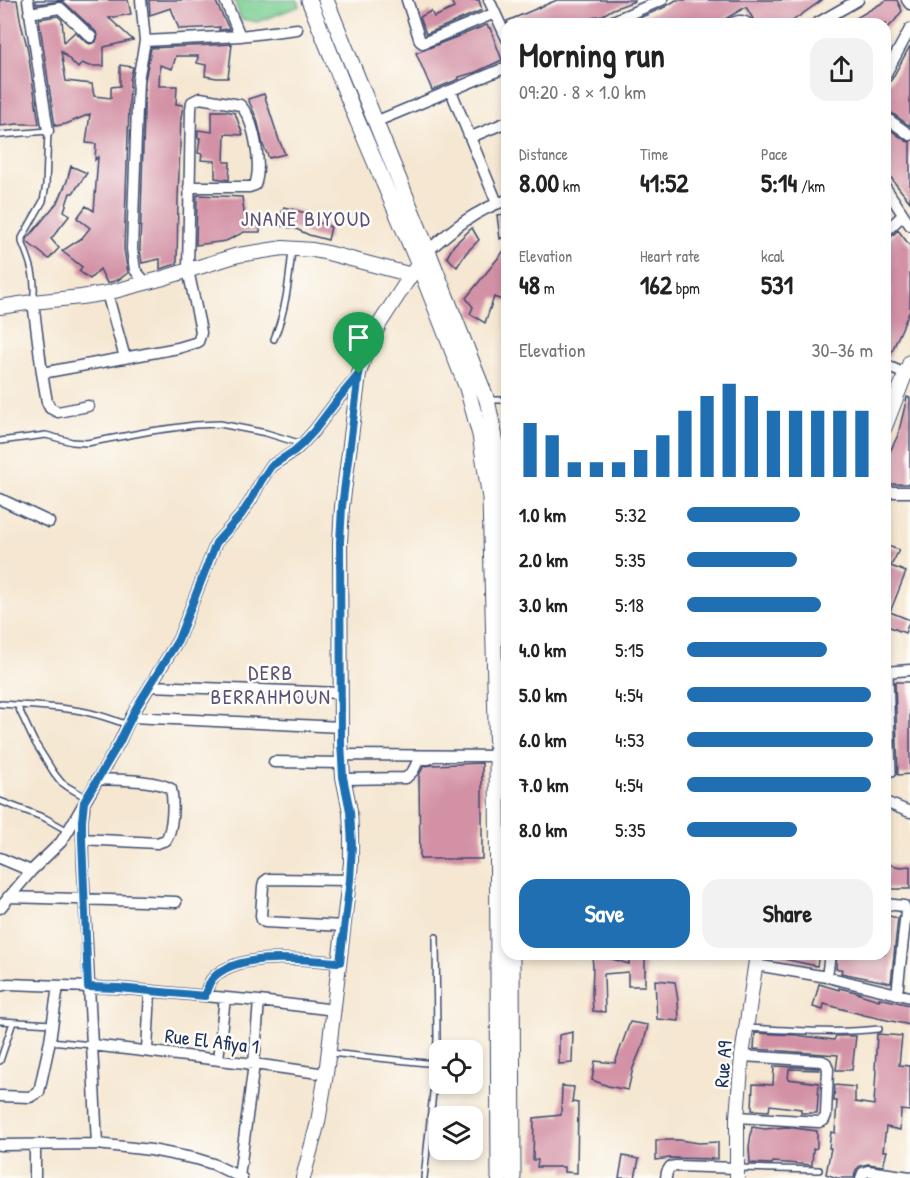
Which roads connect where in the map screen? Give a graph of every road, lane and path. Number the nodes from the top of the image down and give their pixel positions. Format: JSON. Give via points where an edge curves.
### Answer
{"nodes":[{"id":1,"x":28,"y":0,"type":"edge"},
{"id":2,"x":141,"y":0,"type":"edge"},
{"id":3,"x":225,"y":0,"type":"edge"},
{"id":4,"x":309,"y":0,"type":"edge"},
{"id":5,"x":326,"y":0,"type":"edge"},
{"id":6,"x":407,"y":0,"type":"edge"},
{"id":7,"x":489,"y":0,"type":"edge"},
{"id":8,"x":662,"y":0,"type":"edge"},
{"id":9,"x":858,"y":0,"type":"edge"},
{"id":10,"x":907,"y":0,"type":"edge"},
{"id":11,"x":910,"y":4,"type":"edge"},
{"id":12,"x":29,"y":13,"type":"junction"},
{"id":13,"x":495,"y":13,"type":"junction"},
{"id":14,"x":620,"y":18,"type":"edge"},
{"id":15,"x":826,"y":18,"type":"edge"},
{"id":16,"x":501,"y":26,"type":"edge"},
{"id":17,"x":297,"y":29,"type":"dead end"},
{"id":18,"x":910,"y":29,"type":"edge"},
{"id":19,"x":240,"y":36,"type":"junction"},
{"id":20,"x":91,"y":37,"type":"dead end"},
{"id":21,"x":145,"y":40,"type":"junction"},
{"id":22,"x":891,"y":64,"type":"edge"},
{"id":23,"x":501,"y":70,"type":"edge"},
{"id":24,"x":451,"y":91,"type":"junction"},
{"id":25,"x":891,"y":121,"type":"edge"},
{"id":26,"x":375,"y":122,"type":"junction"},
{"id":27,"x":501,"y":124,"type":"edge"},
{"id":28,"x":48,"y":131,"type":"junction"},
{"id":29,"x":0,"y":135,"type":"edge"},
{"id":30,"x":910,"y":135,"type":"edge"},
{"id":31,"x":471,"y":137,"type":"junction"},
{"id":32,"x":189,"y":187,"type":"junction"},
{"id":33,"x":891,"y":196,"type":"edge"},
{"id":34,"x":501,"y":199,"type":"edge"},
{"id":35,"x":501,"y":201,"type":"edge"},
{"id":36,"x":903,"y":215,"type":"junction"},
{"id":37,"x":910,"y":225,"type":"edge"},
{"id":38,"x":891,"y":226,"type":"edge"},
{"id":39,"x":292,"y":248,"type":"junction"},
{"id":40,"x":428,"y":251,"type":"junction"},
{"id":41,"x":415,"y":269,"type":"junction"},
{"id":42,"x":188,"y":270,"type":"junction"},
{"id":43,"x":146,"y":283,"type":"junction"},
{"id":44,"x":107,"y":293,"type":"junction"},
{"id":45,"x":33,"y":302,"type":"junction"},
{"id":46,"x":0,"y":307,"type":"edge"},
{"id":47,"x":274,"y":339,"type":"dead end"},
{"id":48,"x":125,"y":358,"type":"junction"},
{"id":49,"x":891,"y":366,"type":"edge"},
{"id":50,"x":908,"y":368,"type":"edge"},
{"id":51,"x":42,"y":373,"type":"junction"},
{"id":52,"x":359,"y":374,"type":"junction"},
{"id":53,"x":487,"y":400,"type":"junction"},
{"id":54,"x":501,"y":400,"type":"edge"},
{"id":55,"x":88,"y":406,"type":"dead end"},
{"id":56,"x":891,"y":412,"type":"edge"},
{"id":57,"x":0,"y":441,"type":"edge"},
{"id":58,"x":302,"y":444,"type":"junction"},
{"id":59,"x":501,"y":480,"type":"edge"},
{"id":60,"x":891,"y":492,"type":"edge"},
{"id":61,"x":910,"y":492,"type":"edge"},
{"id":62,"x":0,"y":500,"type":"edge"},
{"id":63,"x":49,"y":522,"type":"dead end"},
{"id":64,"x":910,"y":670,"type":"edge"},
{"id":65,"x":891,"y":672,"type":"edge"},
{"id":66,"x":150,"y":686,"type":"junction"},
{"id":67,"x":341,"y":693,"type":"junction"},
{"id":68,"x":0,"y":704,"type":"edge"},
{"id":69,"x":17,"y":705,"type":"junction"},
{"id":70,"x":130,"y":721,"type":"junction"},
{"id":71,"x":341,"y":727,"type":"junction"},
{"id":72,"x":891,"y":740,"type":"edge"},
{"id":73,"x":500,"y":757,"type":"edge"},
{"id":74,"x":342,"y":759,"type":"junction"},
{"id":75,"x":274,"y":762,"type":"dead end"},
{"id":76,"x":893,"y":774,"type":"dead end"},
{"id":77,"x":98,"y":779,"type":"junction"},
{"id":78,"x":344,"y":780,"type":"junction"},
{"id":79,"x":86,"y":800,"type":"junction"},
{"id":80,"x":0,"y":801,"type":"edge"},
{"id":81,"x":891,"y":804,"type":"edge"},
{"id":82,"x":910,"y":812,"type":"edge"},
{"id":83,"x":68,"y":831,"type":"junction"},
{"id":84,"x":82,"y":839,"type":"junction"},
{"id":85,"x":0,"y":858,"type":"edge"},
{"id":86,"x":31,"y":871,"type":"junction"},
{"id":87,"x":350,"y":880,"type":"junction"},
{"id":88,"x":8,"y":897,"type":"junction"},
{"id":89,"x":84,"y":899,"type":"junction"},
{"id":90,"x":176,"y":902,"type":"dead end"},
{"id":91,"x":891,"y":905,"type":"edge"},
{"id":92,"x":0,"y":908,"type":"edge"},
{"id":93,"x":344,"y":926,"type":"junction"},
{"id":94,"x":436,"y":936,"type":"dead end"},
{"id":95,"x":512,"y":960,"type":"edge"},
{"id":96,"x":756,"y":960,"type":"edge"},
{"id":97,"x":760,"y":960,"type":"edge"},
{"id":98,"x":829,"y":960,"type":"edge"},
{"id":99,"x":340,"y":962,"type":"junction"},
{"id":100,"x":827,"y":977,"type":"junction"},
{"id":101,"x":0,"y":986,"type":"edge"},
{"id":102,"x":58,"y":986,"type":"junction"},
{"id":103,"x":88,"y":987,"type":"junction"},
{"id":104,"x":150,"y":991,"type":"junction"},
{"id":105,"x":897,"y":994,"type":"junction"},
{"id":106,"x":205,"y":996,"type":"junction"},
{"id":107,"x":910,"y":997,"type":"edge"},
{"id":108,"x":225,"y":998,"type":"junction"},
{"id":109,"x":259,"y":1001,"type":"junction"},
{"id":110,"x":335,"y":1010,"type":"junction"},
{"id":111,"x":0,"y":1021,"type":"edge"},
{"id":112,"x":13,"y":1022,"type":"junction"},
{"id":113,"x":52,"y":1024,"type":"junction"},
{"id":114,"x":746,"y":1028,"type":"junction"},
{"id":115,"x":879,"y":1029,"type":"dead end"},
{"id":116,"x":437,"y":1040,"type":"edge"},
{"id":117,"x":50,"y":1041,"type":"junction"},
{"id":118,"x":92,"y":1045,"type":"junction"},
{"id":119,"x":147,"y":1051,"type":"junction"},
{"id":120,"x":329,"y":1053,"type":"junction"},
{"id":121,"x":742,"y":1056,"type":"junction"},
{"id":122,"x":218,"y":1059,"type":"junction"},
{"id":123,"x":0,"y":1061,"type":"edge"},
{"id":124,"x":429,"y":1063,"type":"edge"},
{"id":125,"x":254,"y":1064,"type":"junction"},
{"id":126,"x":326,"y":1074,"type":"junction"},
{"id":127,"x":433,"y":1094,"type":"edge"},
{"id":128,"x":0,"y":1096,"type":"edge"},
{"id":129,"x":737,"y":1117,"type":"junction"},
{"id":130,"x":98,"y":1144,"type":"junction"},
{"id":131,"x":0,"y":1145,"type":"edge"},
{"id":132,"x":35,"y":1145,"type":"junction"},
{"id":133,"x":819,"y":1170,"type":"dead end"},
{"id":134,"x":737,"y":1173,"type":"edge"},
{"id":135,"x":237,"y":1176,"type":"edge"},
{"id":136,"x":910,"y":1177,"type":"edge"},
{"id":137,"x":35,"y":1178,"type":"edge"},
{"id":138,"x":218,"y":1178,"type":"edge"},
{"id":139,"x":303,"y":1178,"type":"edge"},
{"id":140,"x":424,"y":1178,"type":"edge"},
{"id":141,"x":499,"y":1178,"type":"edge"},
{"id":142,"x":513,"y":1178,"type":"edge"},
{"id":143,"x":666,"y":1178,"type":"edge"},
{"id":144,"x":861,"y":1178,"type":"edge"}],
"edges":[{"from":1,"to":12,"type":"street"},
{"from":2,"to":21,"type":"street"},
{"from":3,"to":19,"type":"street"},
{"from":4,"to":41,"type":"main road"},
{"from":5,"to":26,"type":"main road"},
{"from":6,"to":13,"type":"street","via":[[423,43]]},
{"from":7,"to":13,"type":"street"},
{"from":8,"to":14,"type":"street"},
{"from":9,"to":15,"type":"street"},
{"from":10,"to":11,"type":"street"},
{"from":12,"to":20,"type":"street","via":[[60,8]]},
{"from":12,"to":28,"type":"street"},
{"from":13,"to":16,"type":"street"},
{"from":17,"to":19,"type":"street"},
{"from":18,"to":22,"type":"street"},
{"from":19,"to":21,"type":"street"},
{"from":21,"to":43,"type":"street","via":[[138,87],[132,249],[135,270]]},
{"from":23,"to":24,"type":"street"},
{"from":24,"to":26,"type":"street"},
{"from":24,"to":31,"type":"street"},
{"from":25,"to":30,"type":"street"},
{"from":26,"to":40,"type":"main road"},
{"from":27,"to":31,"type":"street"},
{"from":28,"to":29,"type":"lane"},
{"from":28,"to":45,"type":"lane","via":[[43,201],[22,242],[32,268]]},
{"from":31,"to":34,"type":"street"},
{"from":32,"to":32,"type":"street","via":[[255,185],[256,144],[240,105],[200,98],[192,102]]},
{"from":32,"to":42,"type":"street"},
{"from":33,"to":36,"type":"street"},
{"from":35,"to":40,"type":"street","via":[[465,220]]},
{"from":36,"to":37,"type":"street"},
{"from":36,"to":38,"type":"street"},
{"from":39,"to":41,"type":"street"},
{"from":39,"to":42,"type":"street","via":[[246,253]]},
{"from":39,"to":47,"type":"lane","via":[[285,308]]},
{"from":40,"to":41,"type":"street"},
{"from":40,"to":53,"type":"main road"},
{"from":41,"to":52,"type":"street","via":[[369,342]]},
{"from":41,"to":73,"type":"main road","via":[[474,408],[480,435],[490,498]]},
{"from":42,"to":43,"type":"street"},
{"from":42,"to":48,"type":"street","via":[[201,333],[198,342]]},
{"from":43,"to":44,"type":"street"},
{"from":44,"to":45,"type":"street"},
{"from":44,"to":48,"type":"street"},
{"from":45,"to":46,"type":"street"},
{"from":45,"to":51,"type":"street"},
{"from":48,"to":51,"type":"street"},
{"from":49,"to":50,"type":"street"},
{"from":50,"to":56,"type":"street"},
{"from":51,"to":55,"type":"street","via":[[47,402],[53,411]]},
{"from":52,"to":58,"type":"street"},
{"from":52,"to":67,"type":"street","via":[[341,523]]},
{"from":53,"to":54,"type":"lane"},
{"from":53,"to":59,"type":"main road"},
{"from":57,"to":58,"type":"lane","via":[[46,435],[87,443],[220,424]]},
{"from":58,"to":66,"type":"street","via":[[271,466],[241,515],[216,543],[178,640]]},
{"from":60,"to":61,"type":"street"},
{"from":62,"to":63,"type":"street"},
{"from":64,"to":65,"type":"street"},
{"from":66,"to":67,"type":"street"},
{"from":66,"to":70,"type":"street"},
{"from":67,"to":71,"type":"street"},
{"from":68,"to":69,"type":"lane"},
{"from":69,"to":70,"type":"lane","via":[[86,711]]},
{"from":69,"to":79,"type":"lane","via":[[54,773]]},
{"from":70,"to":71,"type":"street"},
{"from":70,"to":77,"type":"street"},
{"from":71,"to":74,"type":"street"},
{"from":72,"to":76,"type":"lane"},
{"from":73,"to":74,"type":"street"},
{"from":73,"to":78,"type":"street","via":[[419,759],[406,778]]},
{"from":73,"to":141,"type":"main road"},
{"from":74,"to":75,"type":"street"},
{"from":74,"to":78,"type":"street"},
{"from":77,"to":79,"type":"street"},
{"from":77,"to":84,"type":"street","via":[[151,783],[171,789],[170,832],[166,840],[157,843]]},
{"from":78,"to":87,"type":"street","via":[[350,811]]},
{"from":79,"to":83,"type":"street"},
{"from":79,"to":84,"type":"street"},
{"from":80,"to":83,"type":"lane"},
{"from":81,"to":82,"type":"street"},
{"from":83,"to":86,"type":"street"},
{"from":84,"to":89,"type":"street"},
{"from":85,"to":86,"type":"street"},
{"from":86,"to":88,"type":"street"},
{"from":87,"to":93,"type":"street"},
{"from":87,"to":93,"type":"street","via":[[268,879],[263,886],[261,916],[265,922]]},
{"from":88,"to":89,"type":"street"},
{"from":88,"to":92,"type":"street"},
{"from":89,"to":90,"type":"street"},
{"from":89,"to":103,"type":"street"},
{"from":91,"to":105,"type":"street","via":[[904,906],[906,912]]},
{"from":93,"to":99,"type":"street"},
{"from":94,"to":116,"type":"lane"},
{"from":95,"to":142,"type":"main road"},
{"from":96,"to":114,"type":"street","name":"Rue A9"},
{"from":97,"to":100,"type":"street"},
{"from":98,"to":100,"type":"street"},
{"from":99,"to":106,"type":"street","via":[[249,961],[215,976]]},
{"from":99,"to":110,"type":"street"},
{"from":100,"to":105,"type":"street"},
{"from":101,"to":102,"type":"street"},
{"from":102,"to":103,"type":"street"},
{"from":102,"to":113,"type":"street"},
{"from":103,"to":104,"type":"street"},
{"from":103,"to":118,"type":"street"},
{"from":104,"to":106,"type":"street"},
{"from":104,"to":119,"type":"street"},
{"from":105,"to":107,"type":"street"},
{"from":106,"to":108,"type":"street"},
{"from":108,"to":109,"type":"street"},
{"from":108,"to":122,"type":"street"},
{"from":109,"to":110,"type":"street"},
{"from":109,"to":125,"type":"street"},
{"from":110,"to":120,"type":"street"},
{"from":111,"to":112,"type":"lane"},
{"from":112,"to":113,"type":"lane"},
{"from":112,"to":123,"type":"lane"},
{"from":113,"to":117,"type":"street"},
{"from":114,"to":115,"type":"lane","via":[[843,1032]]},
{"from":114,"to":121,"type":"street","name":"Rue A9"},
{"from":117,"to":118,"type":"lane"},
{"from":117,"to":128,"type":"street","via":[[39,1092],[30,1096]]},
{"from":118,"to":119,"type":"street","name":"Rue El Afiya 1"},
{"from":118,"to":130,"type":"street"},
{"from":119,"to":122,"type":"street","name":"Rue El Afiya 1"},
{"from":120,"to":124,"type":"lane"},
{"from":120,"to":126,"type":"street"},
{"from":121,"to":129,"type":"street","name":"Rue A9"},
{"from":121,"to":129,"type":"street","via":[[826,1063],[826,1115],[819,1122]]},
{"from":122,"to":125,"type":"street","name":"Rue El Afiya 1"},
{"from":125,"to":126,"type":"street","name":"Rue El Afiya 1"},
{"from":125,"to":135,"type":"street"},
{"from":126,"to":139,"type":"street"},
{"from":127,"to":140,"type":"lane"},
{"from":129,"to":134,"type":"street","name":"Rue A9"},
{"from":130,"to":132,"type":"street"},
{"from":130,"to":135,"type":"street","via":[[197,1159]]},
{"from":131,"to":132,"type":"street"},
{"from":132,"to":137,"type":"street"},
{"from":133,"to":134,"type":"lane"},
{"from":134,"to":143,"type":"street","via":[[676,1166],[670,1167]]},
{"from":135,"to":138,"type":"street"},
{"from":136,"to":144,"type":"street","via":[[868,1171]]}]}
